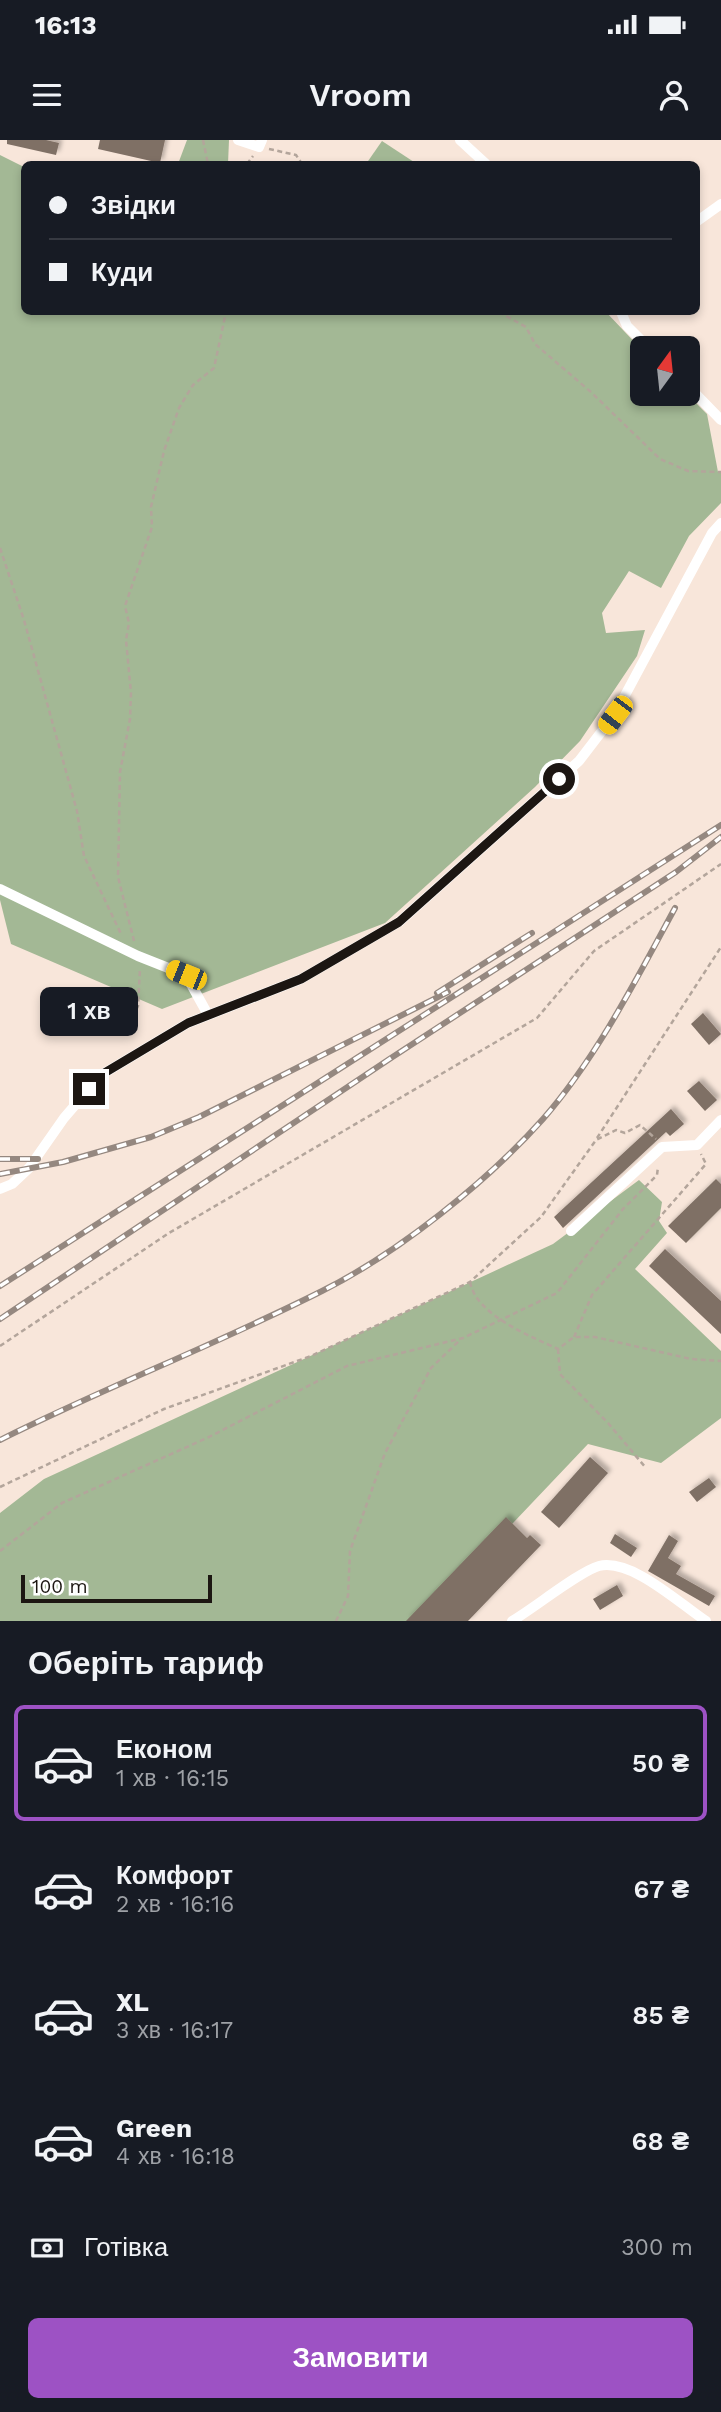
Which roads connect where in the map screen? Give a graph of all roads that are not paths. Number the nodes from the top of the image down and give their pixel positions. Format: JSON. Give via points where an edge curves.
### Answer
{"nodes":[{"id":1,"x":238,"y":140,"type":"edge"},
{"id":2,"x":460,"y":140,"type":"edge"},
{"id":3,"x":261,"y":144,"type":"edge"},
{"id":4,"x":483,"y":161,"type":"edge"},
{"id":5,"x":721,"y":204,"type":"edge"},
{"id":6,"x":700,"y":219,"type":"edge"},
{"id":7,"x":622,"y":315,"type":"edge"},
{"id":8,"x":637,"y":336,"type":"edge"},
{"id":9,"x":700,"y":398,"type":"edge"},
{"id":10,"x":721,"y":419,"type":"edge"},
{"id":11,"x":721,"y":523,"type":"edge"},
{"id":12,"x":0,"y":889,"type":"edge"},
{"id":13,"x":207,"y":1013,"type":"junction"},
{"id":14,"x":721,"y":1120,"type":"edge"},
{"id":15,"x":0,"y":1189,"type":"edge"},
{"id":16,"x":571,"y":1231,"type":"dead end"},
{"id":17,"x":512,"y":1621,"type":"edge"},
{"id":18,"x":706,"y":1621,"type":"edge"}],
"edges":[{"from":1,"to":3,"type":"street"},
{"from":2,"to":4,"type":"street"},
{"from":5,"to":6,"type":"street"},
{"from":7,"to":8,"type":"street"},
{"from":9,"to":10,"type":"street"},
{"from":11,"to":13,"type":"street","via":[[615,715],[579,761],[399,922],[301,979]]},
{"from":12,"to":13,"type":"street","via":[[186,975]]},
{"from":13,"to":15,"type":"street","via":[[101,1075],[29,1168]]},
{"from":14,"to":16,"type":"street","via":[[698,1145],[662,1147]]},
{"from":17,"to":18,"type":"street","via":[[596,1566],[614,1564],[636,1573]]}]}
